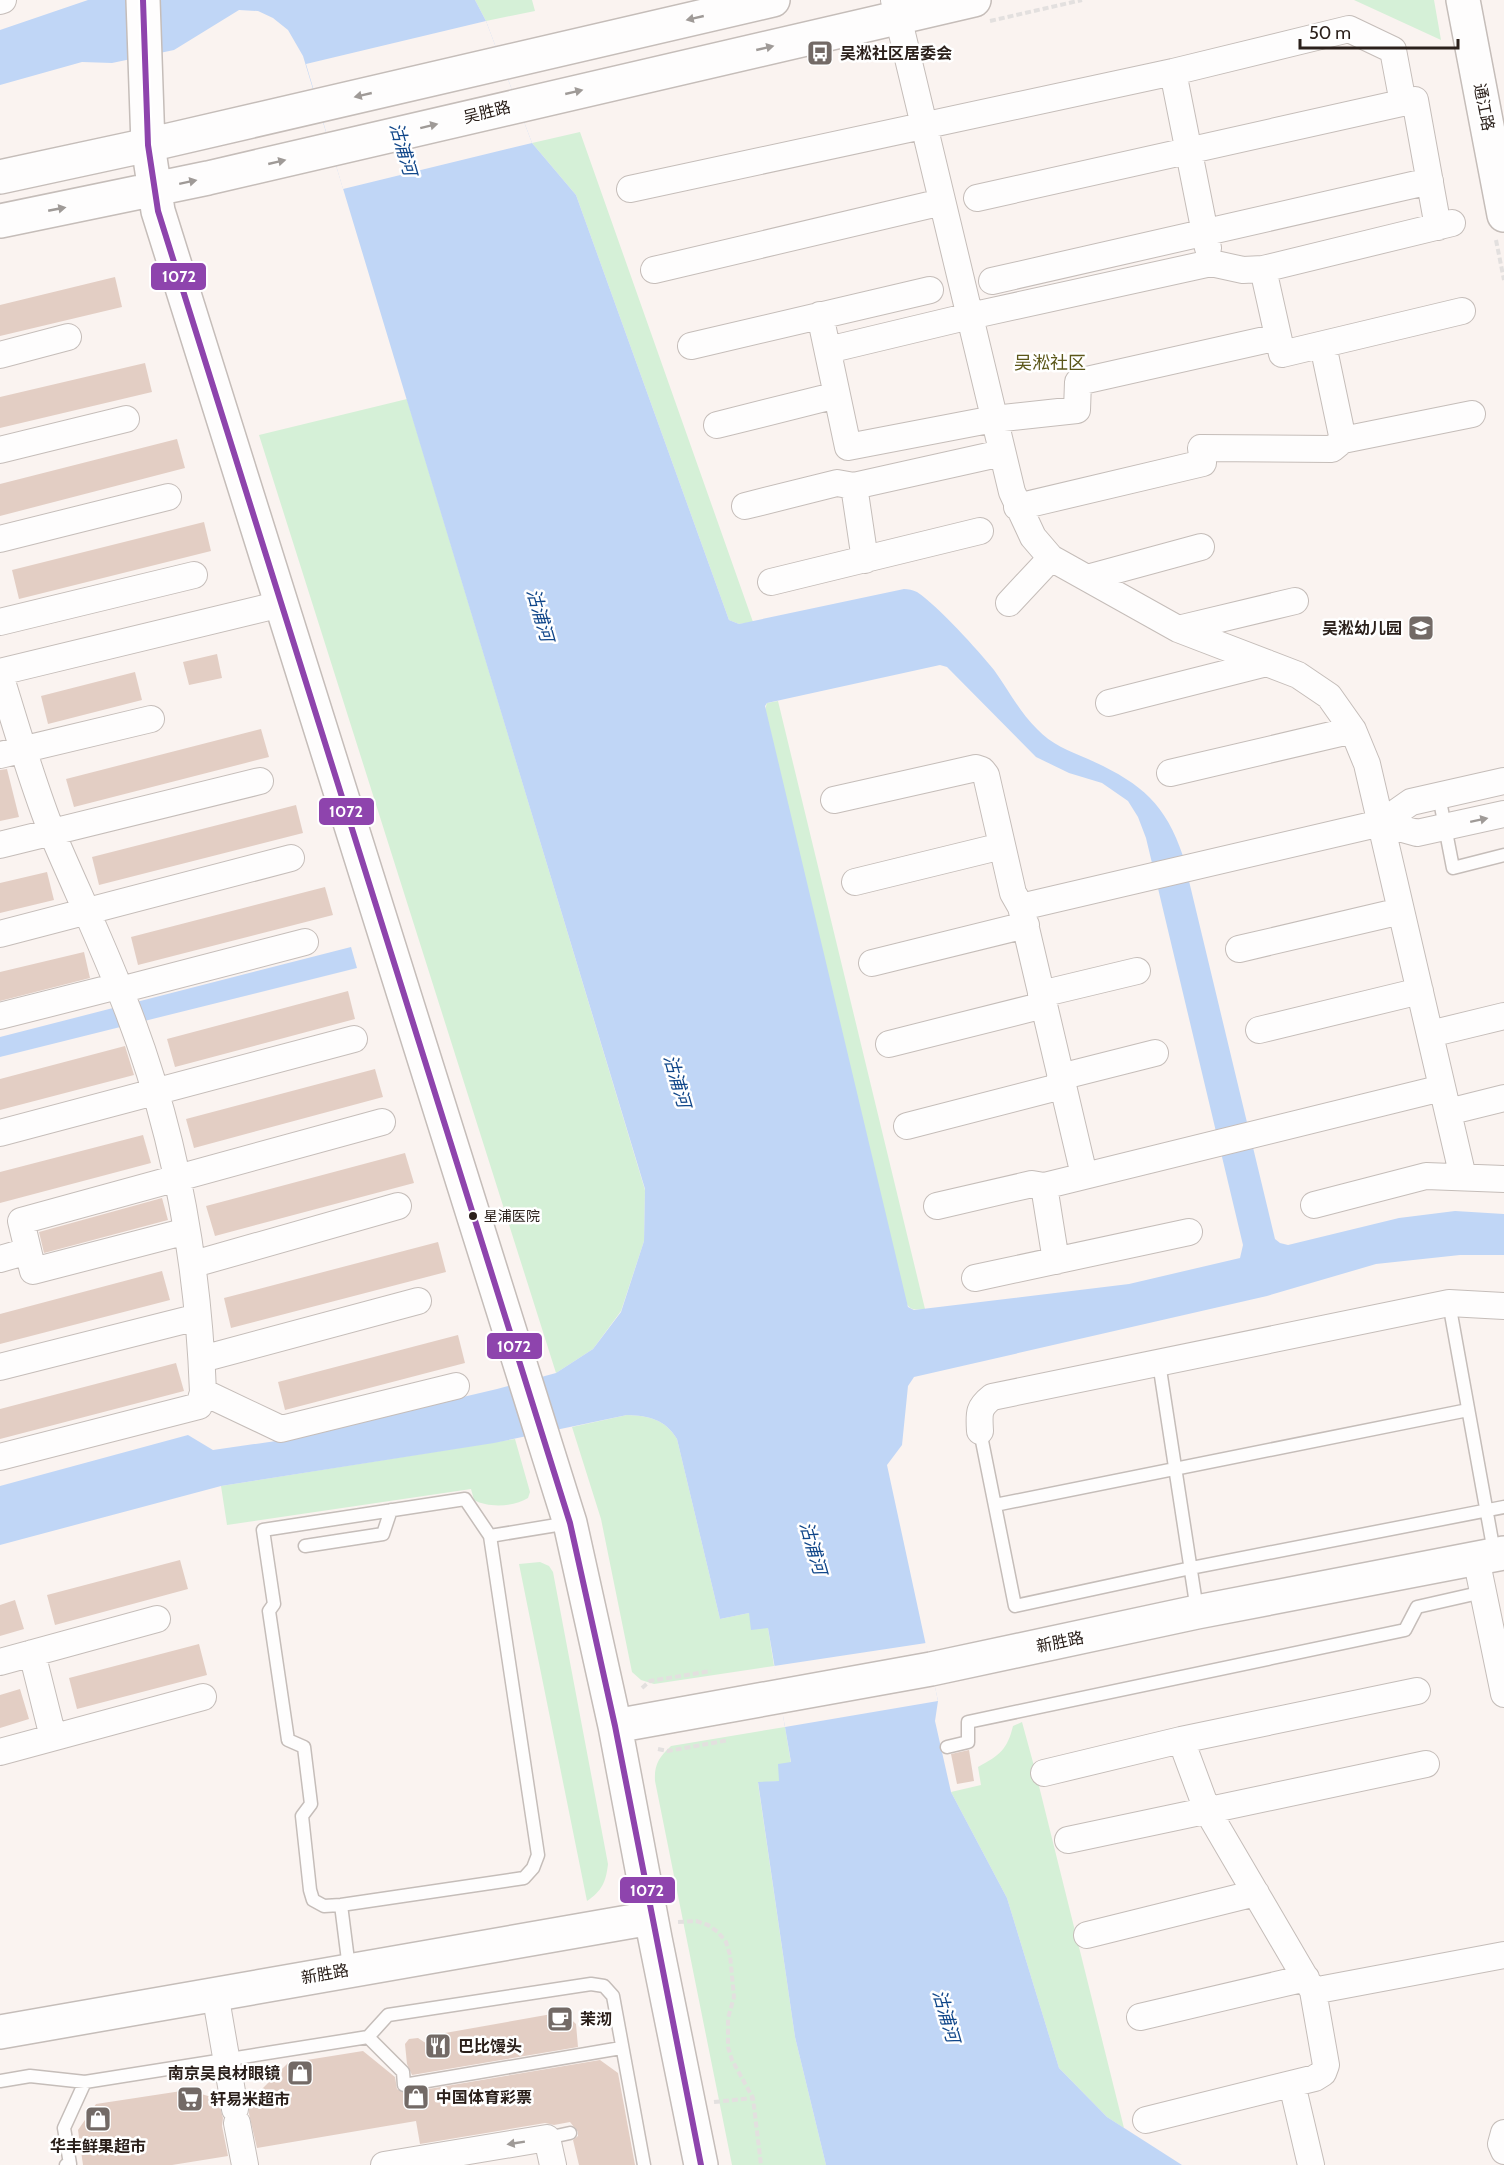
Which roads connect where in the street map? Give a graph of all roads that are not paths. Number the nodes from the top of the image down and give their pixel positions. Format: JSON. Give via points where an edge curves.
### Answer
{"nodes":[{"id":1,"x":143,"y":0,"type":"edge"},
{"id":2,"x":773,"y":0,"type":"edge"},
{"id":3,"x":974,"y":0,"type":"edge"},
{"id":4,"x":1463,"y":0,"type":"edge"},
{"id":5,"x":890,"y":6,"type":"edge"},
{"id":6,"x":1173,"y":72,"type":"junction"},
{"id":7,"x":1403,"y":103,"type":"junction"},
{"id":8,"x":924,"y":126,"type":"junction"},
{"id":9,"x":148,"y":146,"type":"junction"},
{"id":10,"x":1188,"y":152,"type":"junction"},
{"id":11,"x":0,"y":177,"type":"edge"},
{"id":12,"x":1430,"y":182,"type":"junction"},
{"id":13,"x":630,"y":189,"type":"dead end"},
{"id":14,"x":154,"y":190,"type":"junction"},
{"id":15,"x":977,"y":198,"type":"dead end"},
{"id":16,"x":942,"y":202,"type":"junction"},
{"id":17,"x":1504,"y":214,"type":"edge"},
{"id":18,"x":0,"y":221,"type":"edge"},
{"id":19,"x":1205,"y":233,"type":"junction"},
{"id":20,"x":1211,"y":263,"type":"junction"},
{"id":21,"x":1263,"y":269,"type":"junction"},
{"id":22,"x":654,"y":270,"type":"dead end"},
{"id":23,"x":993,"y":281,"type":"dead end"},
{"id":24,"x":930,"y":290,"type":"dead end"},
{"id":25,"x":1462,"y":311,"type":"dead end"},
{"id":26,"x":820,"y":315,"type":"junction"},
{"id":27,"x":970,"y":316,"type":"junction"},
{"id":28,"x":68,"y":337,"type":"dead end"},
{"id":29,"x":1278,"y":337,"type":"junction"},
{"id":30,"x":1323,"y":345,"type":"junction"},
{"id":31,"x":691,"y":346,"type":"dead end"},
{"id":32,"x":828,"y":350,"type":"junction"},
{"id":33,"x":0,"y":355,"type":"edge"},
{"id":34,"x":837,"y":395,"type":"junction"},
{"id":35,"x":1472,"y":414,"type":"dead end"},
{"id":36,"x":126,"y":419,"type":"dead end"},
{"id":37,"x":994,"y":419,"type":"junction"},
{"id":38,"x":717,"y":425,"type":"dead end"},
{"id":39,"x":1343,"y":440,"type":"junction"},
{"id":40,"x":0,"y":450,"type":"edge"},
{"id":41,"x":1002,"y":453,"type":"junction"},
{"id":42,"x":854,"y":486,"type":"junction"},
{"id":43,"x":168,"y":497,"type":"dead end"},
{"id":44,"x":745,"y":506,"type":"dead end"},
{"id":45,"x":1017,"y":507,"type":"junction"},
{"id":46,"x":981,"y":531,"type":"dead end"},
{"id":47,"x":0,"y":539,"type":"edge"},
{"id":48,"x":1201,"y":547,"type":"dead end"},
{"id":49,"x":1051,"y":558,"type":"junction"},
{"id":50,"x":865,"y":560,"type":"junction"},
{"id":51,"x":194,"y":575,"type":"dead end"},
{"id":52,"x":1087,"y":578,"type":"junction"},
{"id":53,"x":771,"y":582,"type":"dead end"},
{"id":54,"x":1295,"y":601,"type":"dead end"},
{"id":55,"x":1009,"y":603,"type":"dead end"},
{"id":56,"x":282,"y":604,"type":"junction"},
{"id":57,"x":0,"y":622,"type":"edge"},
{"id":58,"x":1178,"y":629,"type":"junction"},
{"id":59,"x":1267,"y":663,"type":"junction"},
{"id":60,"x":0,"y":674,"type":"edge"},
{"id":61,"x":1109,"y":703,"type":"dead end"},
{"id":62,"x":151,"y":719,"type":"dead end"},
{"id":63,"x":1353,"y":730,"type":"junction"},
{"id":64,"x":12,"y":753,"type":"edge"},
{"id":65,"x":1170,"y":773,"type":"dead end"},
{"id":66,"x":260,"y":781,"type":"dead end"},
{"id":67,"x":1504,"y":782,"type":"edge"},
{"id":68,"x":1439,"y":796,"type":"junction"},
{"id":69,"x":834,"y":800,"type":"dead end"},
{"id":70,"x":1504,"y":814,"type":"edge"},
{"id":71,"x":1381,"y":823,"type":"junction"},
{"id":72,"x":1444,"y":827,"type":"junction"},
{"id":73,"x":52,"y":832,"type":"junction"},
{"id":74,"x":0,"y":845,"type":"edge"},
{"id":75,"x":1002,"y":846,"type":"junction"},
{"id":76,"x":1504,"y":855,"type":"edge"},
{"id":77,"x":291,"y":858,"type":"dead end"},
{"id":78,"x":855,"y":882,"type":"dead end"},
{"id":79,"x":1401,"y":911,"type":"junction"},
{"id":80,"x":86,"y":912,"type":"junction"},
{"id":81,"x":1023,"y":916,"type":"junction"},
{"id":82,"x":0,"y":934,"type":"edge"},
{"id":83,"x":305,"y":942,"type":"dead end"},
{"id":84,"x":1239,"y":949,"type":"dead end"},
{"id":85,"x":872,"y":963,"type":"dead end"},
{"id":86,"x":1137,"y":971,"type":"dead end"},
{"id":87,"x":120,"y":991,"type":"junction"},
{"id":88,"x":1420,"y":991,"type":"junction"},
{"id":89,"x":1042,"y":1000,"type":"junction"},
{"id":90,"x":0,"y":1016,"type":"edge"},
{"id":91,"x":1504,"y":1016,"type":"edge"},
{"id":92,"x":1259,"y":1030,"type":"dead end"},
{"id":93,"x":1430,"y":1034,"type":"junction"},
{"id":94,"x":354,"y":1039,"type":"dead end"},
{"id":95,"x":889,"y":1044,"type":"dead end"},
{"id":96,"x":1155,"y":1053,"type":"dead end"},
{"id":97,"x":1061,"y":1081,"type":"junction"},
{"id":98,"x":155,"y":1093,"type":"junction"},
{"id":99,"x":1504,"y":1098,"type":"edge"},
{"id":100,"x":1445,"y":1100,"type":"junction"},
{"id":101,"x":382,"y":1122,"type":"dead end"},
{"id":102,"x":907,"y":1126,"type":"dead end"},
{"id":103,"x":0,"y":1133,"type":"edge"},
{"id":104,"x":1084,"y":1175,"type":"junction"},
{"id":105,"x":1463,"y":1177,"type":"junction"},
{"id":106,"x":176,"y":1178,"type":"junction"},
{"id":107,"x":1504,"y":1179,"type":"edge"},
{"id":108,"x":1044,"y":1186,"type":"junction"},
{"id":109,"x":1314,"y":1205,"type":"dead end"},
{"id":110,"x":398,"y":1206,"type":"dead end"},
{"id":111,"x":937,"y":1206,"type":"dead end"},
{"id":112,"x":187,"y":1231,"type":"junction"},
{"id":113,"x":1189,"y":1232,"type":"dead end"},
{"id":114,"x":28,"y":1251,"type":"junction"},
{"id":115,"x":0,"y":1258,"type":"edge"},
{"id":116,"x":1056,"y":1261,"type":"junction"},
{"id":117,"x":194,"y":1264,"type":"junction"},
{"id":118,"x":975,"y":1278,"type":"dead end"},
{"id":119,"x":418,"y":1301,"type":"dead end"},
{"id":120,"x":1449,"y":1303,"type":"junction"},
{"id":121,"x":1504,"y":1306,"type":"edge"},
{"id":122,"x":198,"y":1317,"type":"junction"},
{"id":123,"x":202,"y":1359,"type":"junction"},
{"id":124,"x":1159,"y":1363,"type":"junction"},
{"id":125,"x":0,"y":1367,"type":"edge"},
{"id":126,"x":456,"y":1386,"type":"dead end"},
{"id":127,"x":203,"y":1392,"type":"junction"},
{"id":128,"x":1468,"y":1410,"type":"junction"},
{"id":129,"x":980,"y":1431,"type":"joint"},
{"id":130,"x":0,"y":1457,"type":"edge"},
{"id":131,"x":1175,"y":1469,"type":"junction"},
{"id":132,"x":995,"y":1506,"type":"junction"},
{"id":133,"x":1504,"y":1507,"type":"edge"},
{"id":134,"x":391,"y":1510,"type":"junction"},
{"id":135,"x":1486,"y":1510,"type":"junction"},
{"id":136,"x":570,"y":1523,"type":"junction"},
{"id":137,"x":490,"y":1536,"type":"junction"},
{"id":138,"x":305,"y":1546,"type":"dead end"},
{"id":139,"x":1492,"y":1555,"type":"edge"},
{"id":140,"x":1191,"y":1568,"type":"junction"},
{"id":141,"x":1483,"y":1592,"type":"junction"},
{"id":142,"x":1197,"y":1612,"type":"junction"},
{"id":143,"x":157,"y":1619,"type":"dead end"},
{"id":144,"x":32,"y":1653,"type":"junction"},
{"id":145,"x":0,"y":1662,"type":"edge"},
{"id":146,"x":1417,"y":1691,"type":"dead end"},
{"id":147,"x":1504,"y":1694,"type":"edge"},
{"id":148,"x":203,"y":1697,"type":"dead end"},
{"id":149,"x":615,"y":1726,"type":"junction"},
{"id":150,"x":53,"y":1737,"type":"junction"},
{"id":151,"x":1181,"y":1740,"type":"junction"},
{"id":152,"x":947,"y":1747,"type":"dead end"},
{"id":153,"x":0,"y":1752,"type":"edge"},
{"id":154,"x":1426,"y":1764,"type":"dead end"},
{"id":155,"x":1044,"y":1773,"type":"dead end"},
{"id":156,"x":1207,"y":1810,"type":"junction"},
{"id":157,"x":1068,"y":1840,"type":"dead end"},
{"id":158,"x":1256,"y":1893,"type":"junction"},
{"id":159,"x":341,"y":1905,"type":"junction"},
{"id":160,"x":664,"y":1920,"type":"junction"},
{"id":161,"x":1087,"y":1935,"type":"dead end"},
{"id":162,"x":1504,"y":1955,"type":"edge"},
{"id":163,"x":349,"y":1969,"type":"junction"},
{"id":164,"x":1309,"y":1984,"type":"junction"},
{"id":165,"x":215,"y":1994,"type":"junction"},
{"id":166,"x":1140,"y":2017,"type":"dead end"},
{"id":167,"x":0,"y":2032,"type":"edge"},
{"id":168,"x":368,"y":2037,"type":"junction"},
{"id":169,"x":621,"y":2048,"type":"junction"},
{"id":170,"x":226,"y":2058,"type":"junction"},
{"id":171,"x":0,"y":2081,"type":"edge"},
{"id":172,"x":85,"y":2082,"type":"junction"},
{"id":173,"x":1292,"y":2084,"type":"junction"},
{"id":174,"x":1146,"y":2120,"type":"dead end"},
{"id":175,"x":1504,"y":2133,"type":"edge"},
{"id":176,"x":1504,"y":2151,"type":"edge"},
{"id":177,"x":397,"y":2164,"type":"edge"},
{"id":178,"x":66,"y":2165,"type":"edge"},
{"id":179,"x":245,"y":2165,"type":"edge"},
{"id":180,"x":553,"y":2165,"type":"edge"},
{"id":181,"x":644,"y":2165,"type":"edge"},
{"id":182,"x":701,"y":2165,"type":"edge"},
{"id":183,"x":1311,"y":2165,"type":"edge"}],
"edges":[{"from":1,"to":9,"type":"street"},
{"from":2,"to":9,"type":"street","one_way":true},
{"from":3,"to":5,"type":"street","name":"吴胜路"},
{"from":4,"to":17,"type":"street","name":"通江路"},
{"from":5,"to":8,"type":"street"},
{"from":14,"to":5,"type":"street","name":"吴胜路","one_way":true,"via":[[517,105]]},
{"from":6,"to":7,"type":"street","via":[[1349,29],[1393,50]]},
{"from":6,"to":8,"type":"street"},
{"from":6,"to":10,"type":"street"},
{"from":7,"to":10,"type":"street"},
{"from":7,"to":12,"type":"street","via":[[1415,100]]},
{"from":8,"to":13,"type":"street"},
{"from":8,"to":16,"type":"street"},
{"from":9,"to":11,"type":"street"},
{"from":9,"to":14,"type":"street"},
{"from":10,"to":15,"type":"street"},
{"from":10,"to":19,"type":"street"},
{"from":12,"to":19,"type":"street"},
{"from":12,"to":21,"type":"street","via":[[1445,225]]},
{"from":18,"to":14,"type":"street","name":"吴胜路","one_way":true},
{"from":14,"to":56,"type":"street"},
{"from":16,"to":22,"type":"street"},
{"from":16,"to":27,"type":"street"},
{"from":19,"to":20,"type":"street"},
{"from":19,"to":23,"type":"street"},
{"from":20,"to":21,"type":"street","via":[[1243,270]]},
{"from":20,"to":27,"type":"street"},
{"from":21,"to":29,"type":"street"},
{"from":24,"to":26,"type":"street"},
{"from":25,"to":30,"type":"street"},
{"from":26,"to":31,"type":"street"},
{"from":26,"to":32,"type":"street"},
{"from":27,"to":32,"type":"street"},
{"from":27,"to":37,"type":"street"},
{"from":28,"to":33,"type":"street"},
{"from":29,"to":30,"type":"street","via":[[1282,354]]},
{"from":29,"to":37,"type":"street","via":[[1078,382],[1077,410]]},
{"from":30,"to":39,"type":"street"},
{"from":32,"to":34,"type":"street"},
{"from":34,"to":37,"type":"street","via":[[848,447]]},
{"from":34,"to":38,"type":"street"},
{"from":35,"to":39,"type":"street"},
{"from":36,"to":40,"type":"street"},
{"from":37,"to":41,"type":"street"},
{"from":39,"to":45,"type":"street","via":[[1332,449],[1201,448],[1203,463]]},
{"from":41,"to":42,"type":"street"},
{"from":41,"to":45,"type":"street"},
{"from":42,"to":44,"type":"street","via":[[837,483]]},
{"from":42,"to":50,"type":"street"},
{"from":43,"to":47,"type":"street"},
{"from":45,"to":49,"type":"street","via":[[1033,537]]},
{"from":46,"to":50,"type":"street"},
{"from":48,"to":52,"type":"street"},
{"from":49,"to":52,"type":"street"},
{"from":49,"to":55,"type":"street"},
{"from":50,"to":53,"type":"street"},
{"from":51,"to":57,"type":"street"},
{"from":52,"to":58,"type":"street"},
{"from":54,"to":58,"type":"street"},
{"from":56,"to":60,"type":"street"},
{"from":56,"to":136,"type":"street"},
{"from":58,"to":59,"type":"street"},
{"from":59,"to":61,"type":"street"},
{"from":59,"to":63,"type":"street","via":[[1298,675],[1329,696]]},
{"from":60,"to":64,"type":"street"},
{"from":62,"to":64,"type":"street"},
{"from":63,"to":65,"type":"street"},
{"from":63,"to":71,"type":"street","via":[[1367,764]]},
{"from":64,"to":73,"type":"street"},
{"from":66,"to":73,"type":"street"},
{"from":67,"to":68,"type":"street"},
{"from":68,"to":71,"type":"street","via":[[1411,802]]},
{"from":68,"to":72,"type":"lane"},
{"from":69,"to":75,"type":"street","via":[[976,768],[986,775]]},
{"from":72,"to":70,"type":"street","one_way":true},
{"from":71,"to":72,"type":"street","via":[[1417,833]]},
{"from":71,"to":79,"type":"street"},
{"from":71,"to":81,"type":"street","via":[[1148,877]]},
{"from":72,"to":76,"type":"lane","via":[[1453,868]]},
{"from":73,"to":74,"type":"street"},
{"from":73,"to":80,"type":"street"},
{"from":75,"to":78,"type":"street"},
{"from":75,"to":81,"type":"street"},
{"from":77,"to":80,"type":"street"},
{"from":79,"to":84,"type":"street"},
{"from":79,"to":88,"type":"street"},
{"from":80,"to":82,"type":"street"},
{"from":80,"to":87,"type":"street"},
{"from":81,"to":85,"type":"street"},
{"from":81,"to":89,"type":"street"},
{"from":83,"to":87,"type":"street"},
{"from":86,"to":89,"type":"street"},
{"from":87,"to":90,"type":"street"},
{"from":87,"to":98,"type":"street"},
{"from":88,"to":92,"type":"street"},
{"from":88,"to":93,"type":"street"},
{"from":89,"to":95,"type":"street"},
{"from":89,"to":97,"type":"street"},
{"from":91,"to":93,"type":"street"},
{"from":93,"to":100,"type":"street"},
{"from":94,"to":98,"type":"street"},
{"from":96,"to":97,"type":"street"},
{"from":97,"to":102,"type":"street"},
{"from":97,"to":104,"type":"street"},
{"from":98,"to":103,"type":"street"},
{"from":98,"to":106,"type":"street"},
{"from":99,"to":100,"type":"street"},
{"from":100,"to":104,"type":"street","via":[[1257,1134]]},
{"from":100,"to":105,"type":"street"},
{"from":101,"to":106,"type":"street"},
{"from":104,"to":108,"type":"street"},
{"from":105,"to":107,"type":"street"},
{"from":105,"to":109,"type":"street","via":[[1426,1176]]},
{"from":106,"to":112,"type":"street"},
{"from":106,"to":114,"type":"street","via":[[21,1221]]},
{"from":108,"to":111,"type":"street","via":[[1032,1184]]},
{"from":108,"to":116,"type":"street"},
{"from":110,"to":117,"type":"street"},
{"from":112,"to":114,"type":"street","via":[[33,1271]]},
{"from":112,"to":117,"type":"street"},
{"from":113,"to":116,"type":"street"},
{"from":114,"to":115,"type":"street"},
{"from":116,"to":118,"type":"street"},
{"from":117,"to":122,"type":"street"},
{"from":119,"to":123,"type":"street"},
{"from":120,"to":121,"type":"street"},
{"from":120,"to":124,"type":"street"},
{"from":120,"to":128,"type":"lane"},
{"from":122,"to":123,"type":"street"},
{"from":122,"to":125,"type":"street"},
{"from":123,"to":127,"type":"street"},
{"from":124,"to":129,"type":"street","via":[[992,1397],[979,1414]]},
{"from":124,"to":131,"type":"lane"},
{"from":126,"to":127,"type":"street","via":[[281,1429]]},
{"from":127,"to":130,"type":"street","via":[[199,1406]]},
{"from":128,"to":131,"type":"lane"},
{"from":128,"to":135,"type":"lane"},
{"from":129,"to":132,"type":"lane"},
{"from":131,"to":132,"type":"lane"},
{"from":131,"to":140,"type":"lane"},
{"from":132,"to":140,"type":"lane","via":[[1015,1606]]},
{"from":133,"to":135,"type":"lane"},
{"from":134,"to":137,"type":"lane","via":[[465,1499]]},
{"from":134,"to":138,"type":"lane","via":[[383,1534]]},
{"from":134,"to":159,"type":"lane","via":[[264,1530],[274,1604],[269,1611],[288,1740],[304,1747],[311,1804],[302,1816],[310,1890],[313,1900],[324,1906]]},
{"from":135,"to":139,"type":"lane"},
{"from":135,"to":140,"type":"lane"},
{"from":136,"to":137,"type":"lane"},
{"from":136,"to":149,"type":"street"},
{"from":137,"to":159,"type":"lane","via":[[538,1855],[533,1868],[524,1878]]},
{"from":139,"to":141,"type":"street"},
{"from":139,"to":142,"type":"street","name":"新胜路"},
{"from":140,"to":142,"type":"lane"},
{"from":141,"to":147,"type":"street"},
{"from":141,"to":152,"type":"lane","via":[[1417,1607],[1406,1630],[968,1722],[968,1742]]},
{"from":142,"to":149,"type":"street","name":"新胜路","via":[[931,1669]]},
{"from":143,"to":144,"type":"street"},
{"from":144,"to":145,"type":"street"},
{"from":144,"to":150,"type":"street"},
{"from":146,"to":151,"type":"street"},
{"from":148,"to":150,"type":"street"},
{"from":149,"to":160,"type":"street"},
{"from":150,"to":153,"type":"street"},
{"from":151,"to":155,"type":"street"},
{"from":151,"to":156,"type":"street"},
{"from":154,"to":156,"type":"street"},
{"from":156,"to":157,"type":"street"},
{"from":156,"to":158,"type":"street"},
{"from":158,"to":161,"type":"street"},
{"from":158,"to":164,"type":"street"},
{"from":159,"to":163,"type":"lane"},
{"from":160,"to":163,"type":"street","name":"新胜路"},
{"from":160,"to":182,"type":"street"},
{"from":162,"to":164,"type":"street"},
{"from":163,"to":165,"type":"street","name":"新胜路"},
{"from":164,"to":166,"type":"street"},
{"from":164,"to":173,"type":"street","via":[[1326,2066],[1316,2078]]},
{"from":165,"to":167,"type":"street","name":"新胜路"},
{"from":165,"to":170,"type":"street"},
{"from":168,"to":169,"type":"lane","via":[[403,2072],[404,2085]]},
{"from":168,"to":169,"type":"lane","via":[[388,2015],[591,1984],[604,1986],[613,1996]]},
{"from":168,"to":170,"type":"lane"},
{"from":169,"to":181,"type":"lane","via":[[632,2120]]},
{"from":170,"to":172,"type":"lane"},
{"from":170,"to":179,"type":"street"},
{"from":171,"to":172,"type":"lane","via":[[30,2076]]},
{"from":172,"to":178,"type":"lane","via":[[64,2128],[70,2164]]},
{"from":173,"to":174,"type":"street"},
{"from":173,"to":183,"type":"street"},
{"from":175,"to":176,"type":"street"},
{"from":180,"to":177,"type":"street","one_way":true,"via":[[558,2135]]}]}
